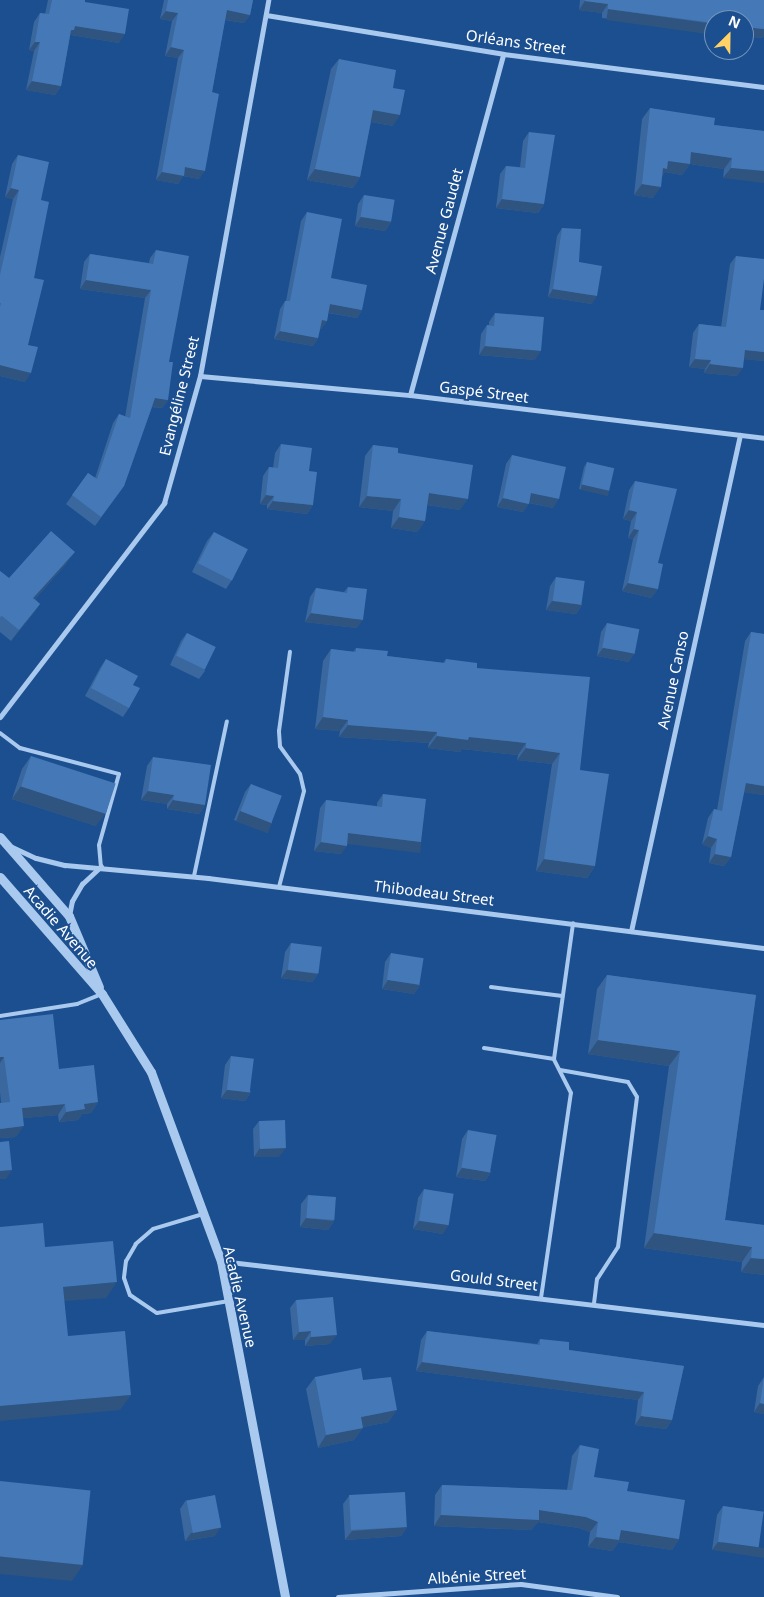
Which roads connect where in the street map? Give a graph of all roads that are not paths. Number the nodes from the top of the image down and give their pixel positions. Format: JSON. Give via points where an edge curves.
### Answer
{"nodes":[{"id":1,"x":268,"y":0,"type":"edge"},
{"id":2,"x":266,"y":15,"type":"junction"},
{"id":3,"x":503,"y":54,"type":"junction"},
{"id":4,"x":764,"y":87,"type":"edge"},
{"id":5,"x":200,"y":376,"type":"junction"},
{"id":6,"x":410,"y":395,"type":"junction"},
{"id":7,"x":740,"y":435,"type":"junction"},
{"id":8,"x":764,"y":438,"type":"edge"},
{"id":9,"x":290,"y":652,"type":"dead end"},
{"id":10,"x":0,"y":717,"type":"edge"},
{"id":11,"x":227,"y":721,"type":"dead end"},
{"id":12,"x":0,"y":732,"type":"edge"},
{"id":13,"x":0,"y":837,"type":"edge"},
{"id":14,"x":9,"y":846,"type":"junction"},
{"id":15,"x":101,"y":866,"type":"junction"},
{"id":16,"x":194,"y":876,"type":"junction"},
{"id":17,"x":0,"y":877,"type":"edge"},
{"id":18,"x":4,"y":885,"type":"edge"},
{"id":19,"x":279,"y":887,"type":"junction"},
{"id":20,"x":69,"y":916,"type":"junction"},
{"id":21,"x":573,"y":924,"type":"junction"},
{"id":22,"x":631,"y":931,"type":"junction"},
{"id":23,"x":764,"y":948,"type":"edge"},
{"id":24,"x":491,"y":987,"type":"dead end"},
{"id":25,"x":102,"y":994,"type":"junction"},
{"id":26,"x":562,"y":996,"type":"junction"},
{"id":27,"x":0,"y":1016,"type":"edge"},
{"id":28,"x":484,"y":1048,"type":"dead end"},
{"id":29,"x":554,"y":1059,"type":"junction"},
{"id":30,"x":560,"y":1070,"type":"junction"},
{"id":31,"x":203,"y":1214,"type":"junction"},
{"id":32,"x":221,"y":1261,"type":"junction"},
{"id":33,"x":542,"y":1298,"type":"junction"},
{"id":34,"x":229,"y":1302,"type":"junction"},
{"id":35,"x":594,"y":1304,"type":"junction"},
{"id":36,"x":764,"y":1325,"type":"edge"},
{"id":37,"x":284,"y":1597,"type":"edge"},
{"id":38,"x":338,"y":1597,"type":"edge"},
{"id":39,"x":617,"y":1597,"type":"edge"}],
"edges":[{"from":1,"to":2,"type":"street","name":"Evangéline Street"},
{"from":2,"to":3,"type":"street","name":"Orléans Street"},
{"from":2,"to":5,"type":"street","name":"Evangéline Street"},
{"from":3,"to":4,"type":"street","name":"Orléans Street"},
{"from":3,"to":6,"type":"street","name":"Avenue Gaudet"},
{"from":5,"to":6,"type":"street","name":"Gaspé Street"},
{"from":5,"to":10,"type":"street","name":"Evangéline Street","via":[[164,503]]},
{"from":6,"to":7,"type":"street","name":"Gaspé Street"},
{"from":7,"to":8,"type":"street","name":"Gaspé Street"},
{"from":7,"to":22,"type":"street","name":"Avenue Canso"},
{"from":9,"to":19,"type":"lane","via":[[279,731],[280,746],[300,774],[304,791]]},
{"from":11,"to":16,"type":"lane"},
{"from":12,"to":15,"type":"lane","via":[[20,748],[119,774],[99,845]]},
{"from":13,"to":14,"type":"street","name":"Acadie Avenue"},
{"from":14,"to":15,"type":"street","name":"Thibodeau Street","via":[[54,862]]},
{"from":14,"to":20,"type":"street","name":"Acadie Avenue"},
{"from":15,"to":16,"type":"street","name":"Thibodeau Street"},
{"from":15,"to":20,"type":"street","via":[[82,884],[72,901]]},
{"from":16,"to":19,"type":"street","name":"Thibodeau Street"},
{"from":17,"to":18,"type":"street","name":"Acadie Avenue"},
{"from":18,"to":25,"type":"street","name":"Acadie Avenue"},
{"from":19,"to":21,"type":"street","name":"Thibodeau Street"},
{"from":20,"to":25,"type":"street","name":"Acadie Avenue"},
{"from":21,"to":22,"type":"street","name":"Thibodeau Street"},
{"from":21,"to":26,"type":"lane"},
{"from":22,"to":23,"type":"street","name":"Thibodeau Street"},
{"from":24,"to":26,"type":"lane"},
{"from":25,"to":27,"type":"lane","via":[[77,1004]]},
{"from":25,"to":31,"type":"street","name":"Acadie Avenue","via":[[151,1072]]},
{"from":26,"to":29,"type":"lane"},
{"from":28,"to":29,"type":"lane"},
{"from":29,"to":30,"type":"lane"},
{"from":30,"to":33,"type":"lane","via":[[571,1093]]},
{"from":30,"to":35,"type":"lane","via":[[628,1082],[637,1097],[618,1247],[597,1279]]},
{"from":31,"to":32,"type":"street","name":"Acadie Avenue"},
{"from":31,"to":34,"type":"lane","via":[[153,1229],[136,1244],[126,1261],[124,1278],[130,1295],[156,1313]]},
{"from":32,"to":33,"type":"street","name":"Gould Street"},
{"from":32,"to":34,"type":"street","name":"Acadie Avenue"},
{"from":33,"to":35,"type":"street","name":"Gould Street"},
{"from":34,"to":37,"type":"street","name":"Acadie Avenue"},
{"from":35,"to":36,"type":"street","name":"Gould Street"},
{"from":38,"to":39,"type":"street","name":"Albénie Street","via":[[521,1584]]}]}
